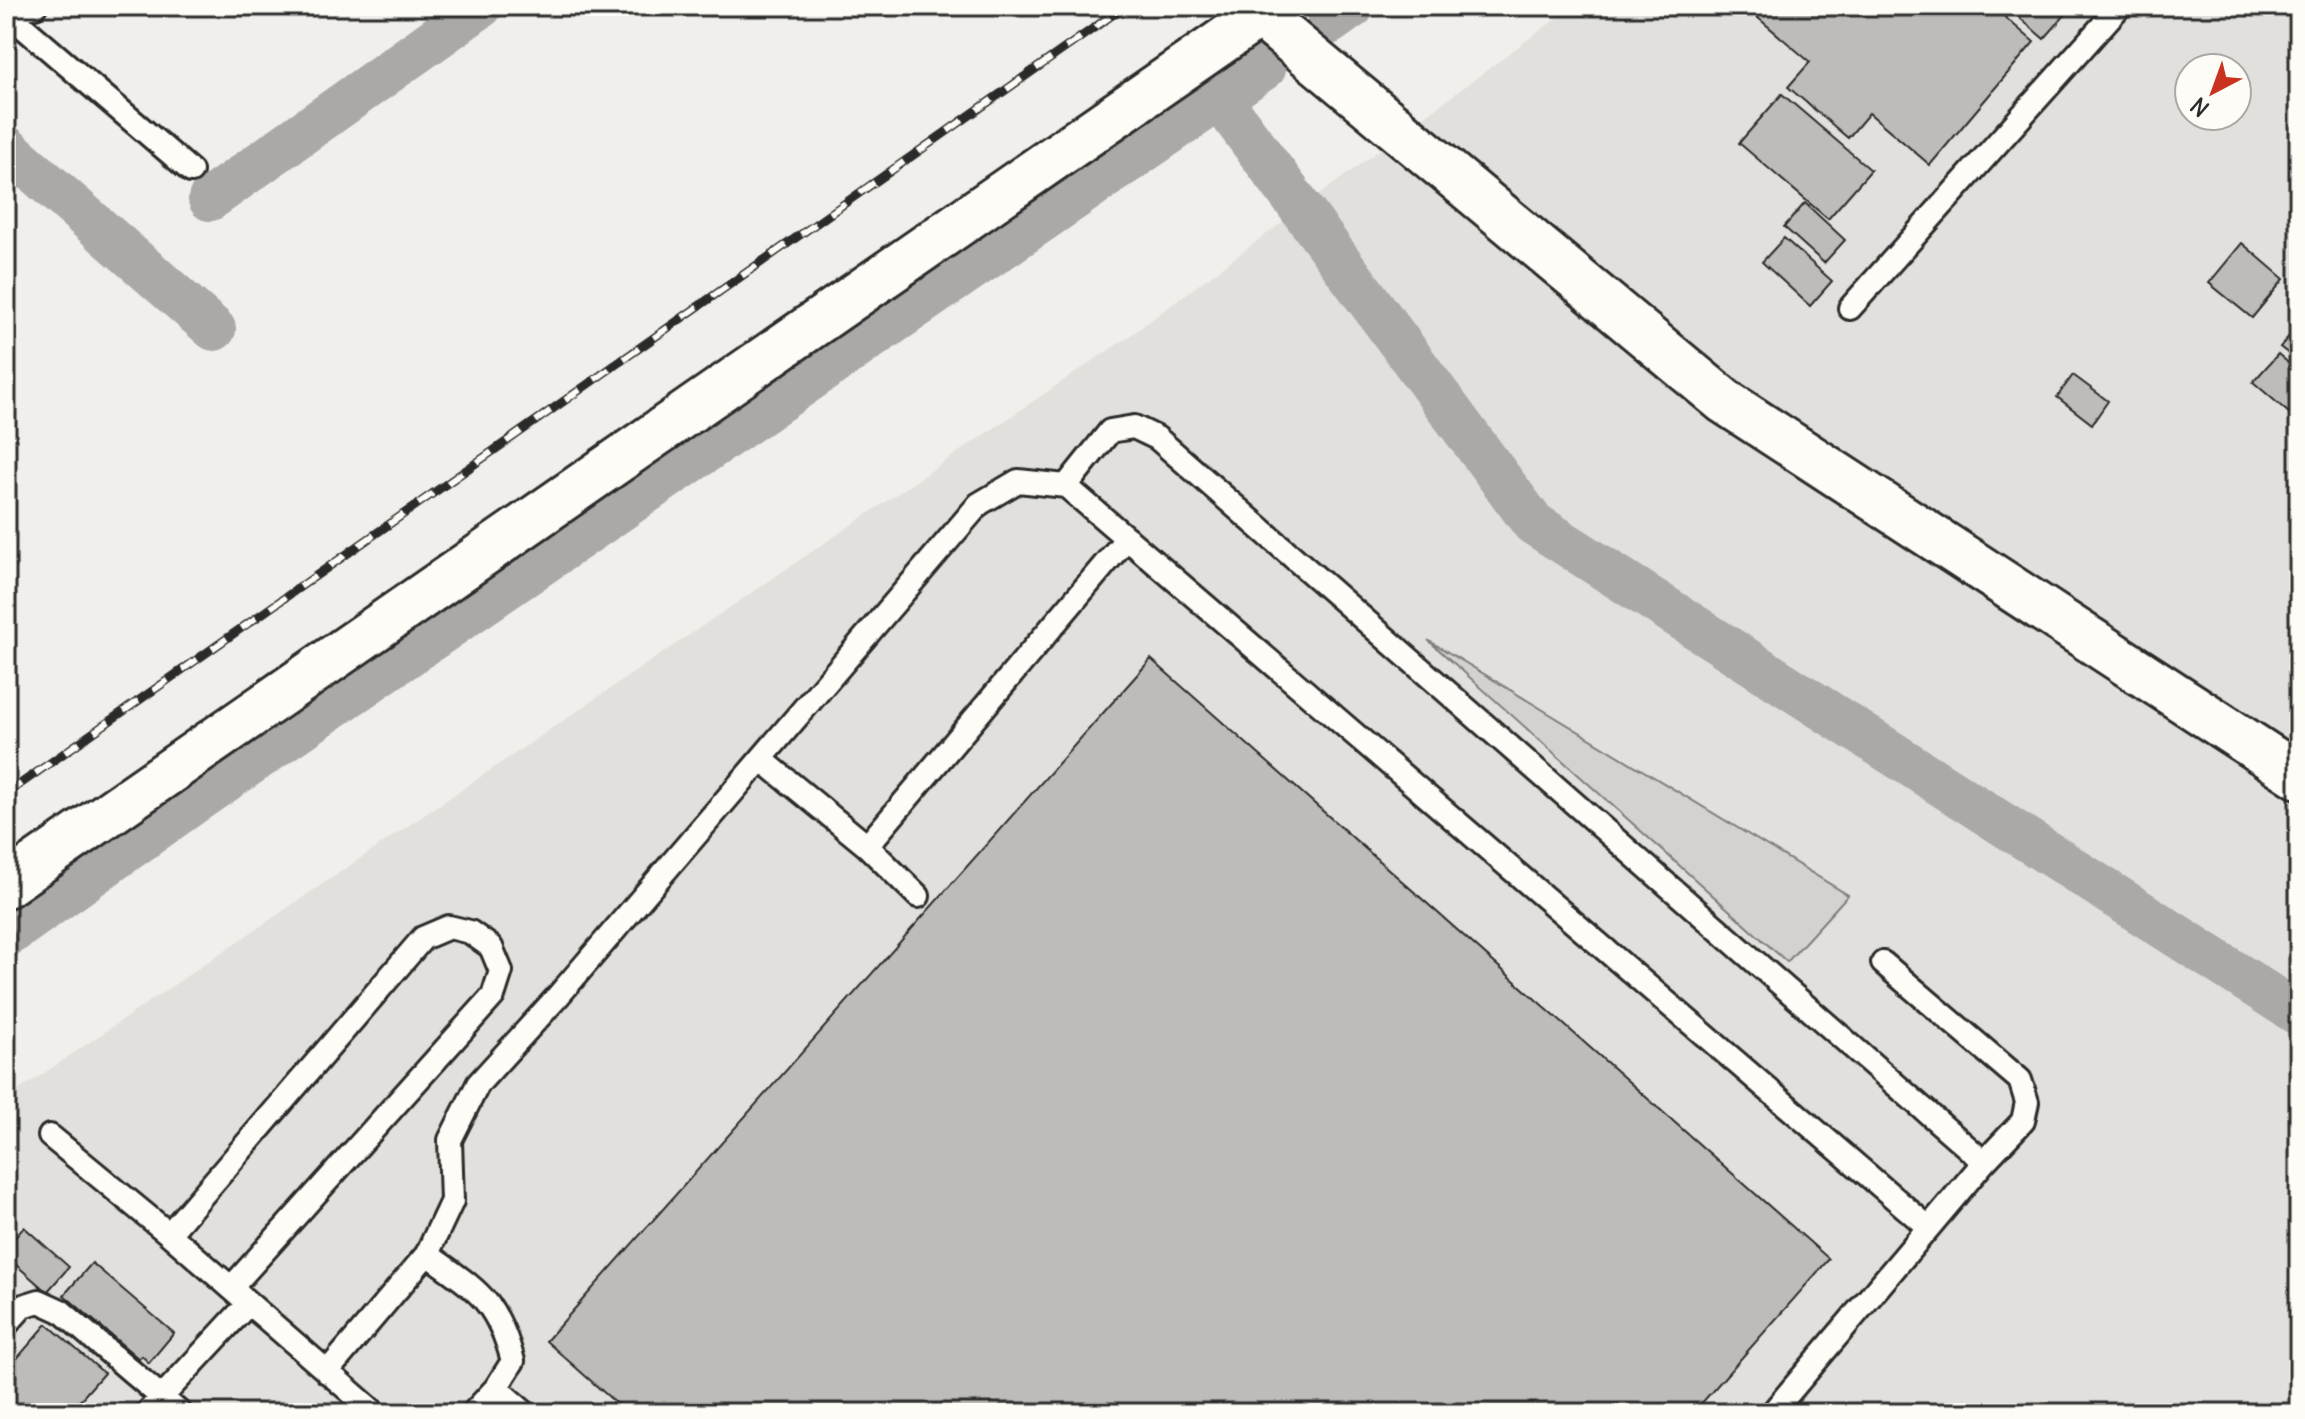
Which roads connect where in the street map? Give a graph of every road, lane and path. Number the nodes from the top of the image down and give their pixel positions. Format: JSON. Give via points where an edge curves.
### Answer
{"nodes":[{"id":1,"x":35,"y":6,"type":"edge"},
{"id":2,"x":2120,"y":6,"type":"edge"},
{"id":3,"x":7,"y":14,"type":"edge"},
{"id":4,"x":191,"y":171,"type":"dead end"},
{"id":5,"x":1850,"y":308,"type":"dead end"},
{"id":6,"x":1066,"y":486,"type":"junction"},
{"id":7,"x":1127,"y":538,"type":"junction"},
{"id":8,"x":761,"y":759,"type":"junction"},
{"id":9,"x":2299,"y":776,"type":"edge"},
{"id":10,"x":867,"y":846,"type":"junction"},
{"id":11,"x":6,"y":885,"type":"edge"},
{"id":12,"x":918,"y":896,"type":"dead end"},
{"id":13,"x":1883,"y":963,"type":"dead end"},
{"id":14,"x":50,"y":1136,"type":"dead end"},
{"id":15,"x":1984,"y":1162,"type":"junction"},
{"id":16,"x":1928,"y":1227,"type":"junction"},
{"id":17,"x":169,"y":1234,"type":"junction"},
{"id":18,"x":427,"y":1254,"type":"junction"},
{"id":19,"x":231,"y":1288,"type":"junction"},
{"id":20,"x":248,"y":1304,"type":"junction"},
{"id":21,"x":6,"y":1325,"type":"edge"},
{"id":22,"x":327,"y":1372,"type":"junction"},
{"id":23,"x":496,"y":1388,"type":"junction"},
{"id":24,"x":154,"y":1405,"type":"edge"},
{"id":25,"x":180,"y":1413,"type":"edge"},
{"id":26,"x":375,"y":1413,"type":"edge"},
{"id":27,"x":473,"y":1413,"type":"edge"},
{"id":28,"x":525,"y":1413,"type":"edge"},
{"id":29,"x":1772,"y":1413,"type":"edge"}],
"edges":[{"from":1,"to":3,"type":"lane"},
{"from":2,"to":5,"type":"lane"},
{"from":3,"to":4,"type":"lane"},
{"from":6,"to":7,"type":"lane"},
{"from":6,"to":8,"type":"lane","via":[[1018,481],[979,504]]},
{"from":6,"to":15,"type":"lane","via":[[1110,431],[1134,427],[1157,438]]},
{"from":7,"to":10,"type":"lane"},
{"from":7,"to":16,"type":"lane"},
{"from":8,"to":10,"type":"lane"},
{"from":8,"to":18,"type":"lane","via":[[478,1084],[450,1140],[452,1201]]},
{"from":9,"to":11,"type":"street","via":[[1724,401],[1260,15]]},
{"from":10,"to":12,"type":"lane"},
{"from":13,"to":15,"type":"lane","via":[[2020,1080],[2027,1102],[2023,1121]]},
{"from":14,"to":17,"type":"lane"},
{"from":15,"to":16,"type":"lane"},
{"from":16,"to":29,"type":"lane"},
{"from":17,"to":19,"type":"lane"},
{"from":17,"to":19,"type":"lane","via":[[423,938],[449,927],[470,932],[491,947],[501,971],[493,996]]},
{"from":18,"to":22,"type":"lane"},
{"from":18,"to":23,"type":"lane","via":[[483,1296],[504,1327],[513,1361]]},
{"from":19,"to":20,"type":"lane"},
{"from":20,"to":22,"type":"lane"},
{"from":20,"to":24,"type":"lane"},
{"from":21,"to":24,"type":"lane","via":[[23,1306],[39,1301],[61,1311]]},
{"from":22,"to":26,"type":"lane"},
{"from":23,"to":27,"type":"lane"},
{"from":23,"to":28,"type":"lane"},
{"from":24,"to":25,"type":"lane"}]}
